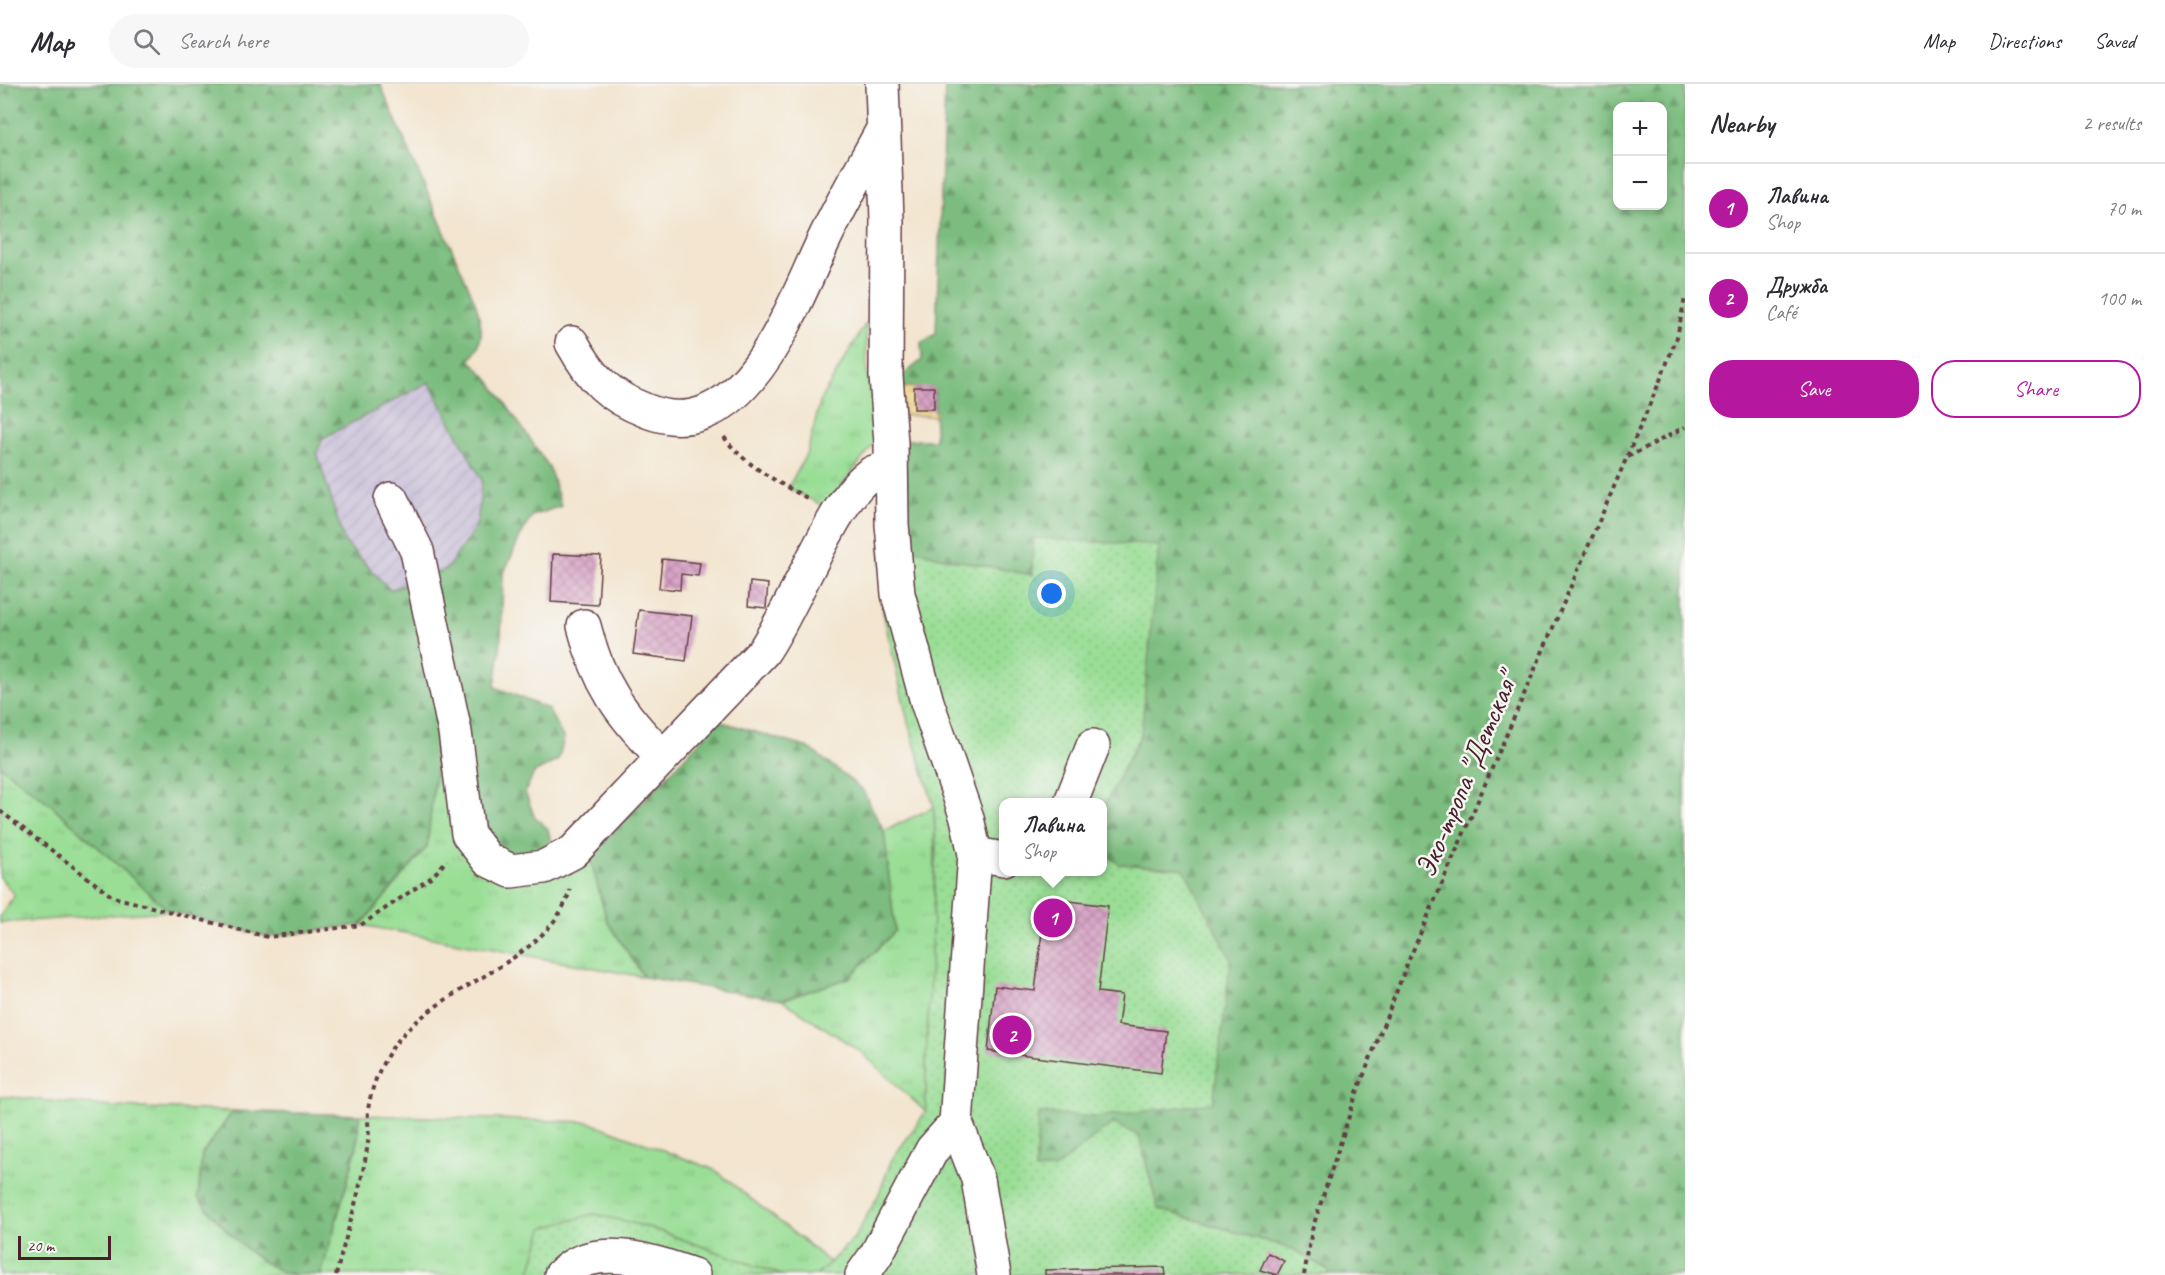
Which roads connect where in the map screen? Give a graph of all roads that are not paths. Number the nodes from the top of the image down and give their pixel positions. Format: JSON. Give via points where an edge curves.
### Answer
{"nodes":[{"id":1,"x":882,"y":84,"type":"edge"},
{"id":2,"x":882,"y":131,"type":"junction"},
{"id":3,"x":572,"y":343,"type":"dead end"},
{"id":4,"x":890,"y":455,"type":"junction"},
{"id":5,"x":392,"y":500,"type":"dead end"},
{"id":6,"x":584,"y":626,"type":"dead end"},
{"id":7,"x":1092,"y":746,"type":"dead end"},
{"id":8,"x":662,"y":756,"type":"junction"},
{"id":9,"x":1072,"y":798,"type":"edge"},
{"id":10,"x":989,"y":856,"type":"edge"},
{"id":11,"x":956,"y":1123,"type":"junction"},
{"id":12,"x":561,"y":1275,"type":"edge"},
{"id":13,"x":693,"y":1275,"type":"edge"},
{"id":14,"x":862,"y":1275,"type":"edge"},
{"id":15,"x":994,"y":1275,"type":"edge"}],
"edges":[{"from":1,"to":2,"type":"street"},
{"from":2,"to":3,"type":"street","via":[[835,218],[800,297],[758,367],[737,391],[707,411],[677,418],[657,415],[626,403],[598,384]]},
{"from":2,"to":4,"type":"street"},
{"from":4,"to":8,"type":"street","via":[[862,481],[838,512],[779,630],[763,652]]},
{"from":4,"to":10,"type":"street","via":[[898,594],[904,621],[967,818]]},
{"from":5,"to":8,"type":"street","via":[[417,551],[455,732],[468,834],[488,860],[511,871],[544,867],[573,852]]},
{"from":6,"to":8,"type":"street","via":[[591,655],[614,702]]},
{"from":7,"to":9,"type":"street"},
{"from":10,"to":11,"type":"street"},
{"from":11,"to":14,"type":"street","via":[[932,1150]]},
{"from":11,"to":15,"type":"street","via":[[978,1179]]},
{"from":12,"to":13,"type":"street","via":[[573,1264],[606,1257],[654,1262]]}]}
